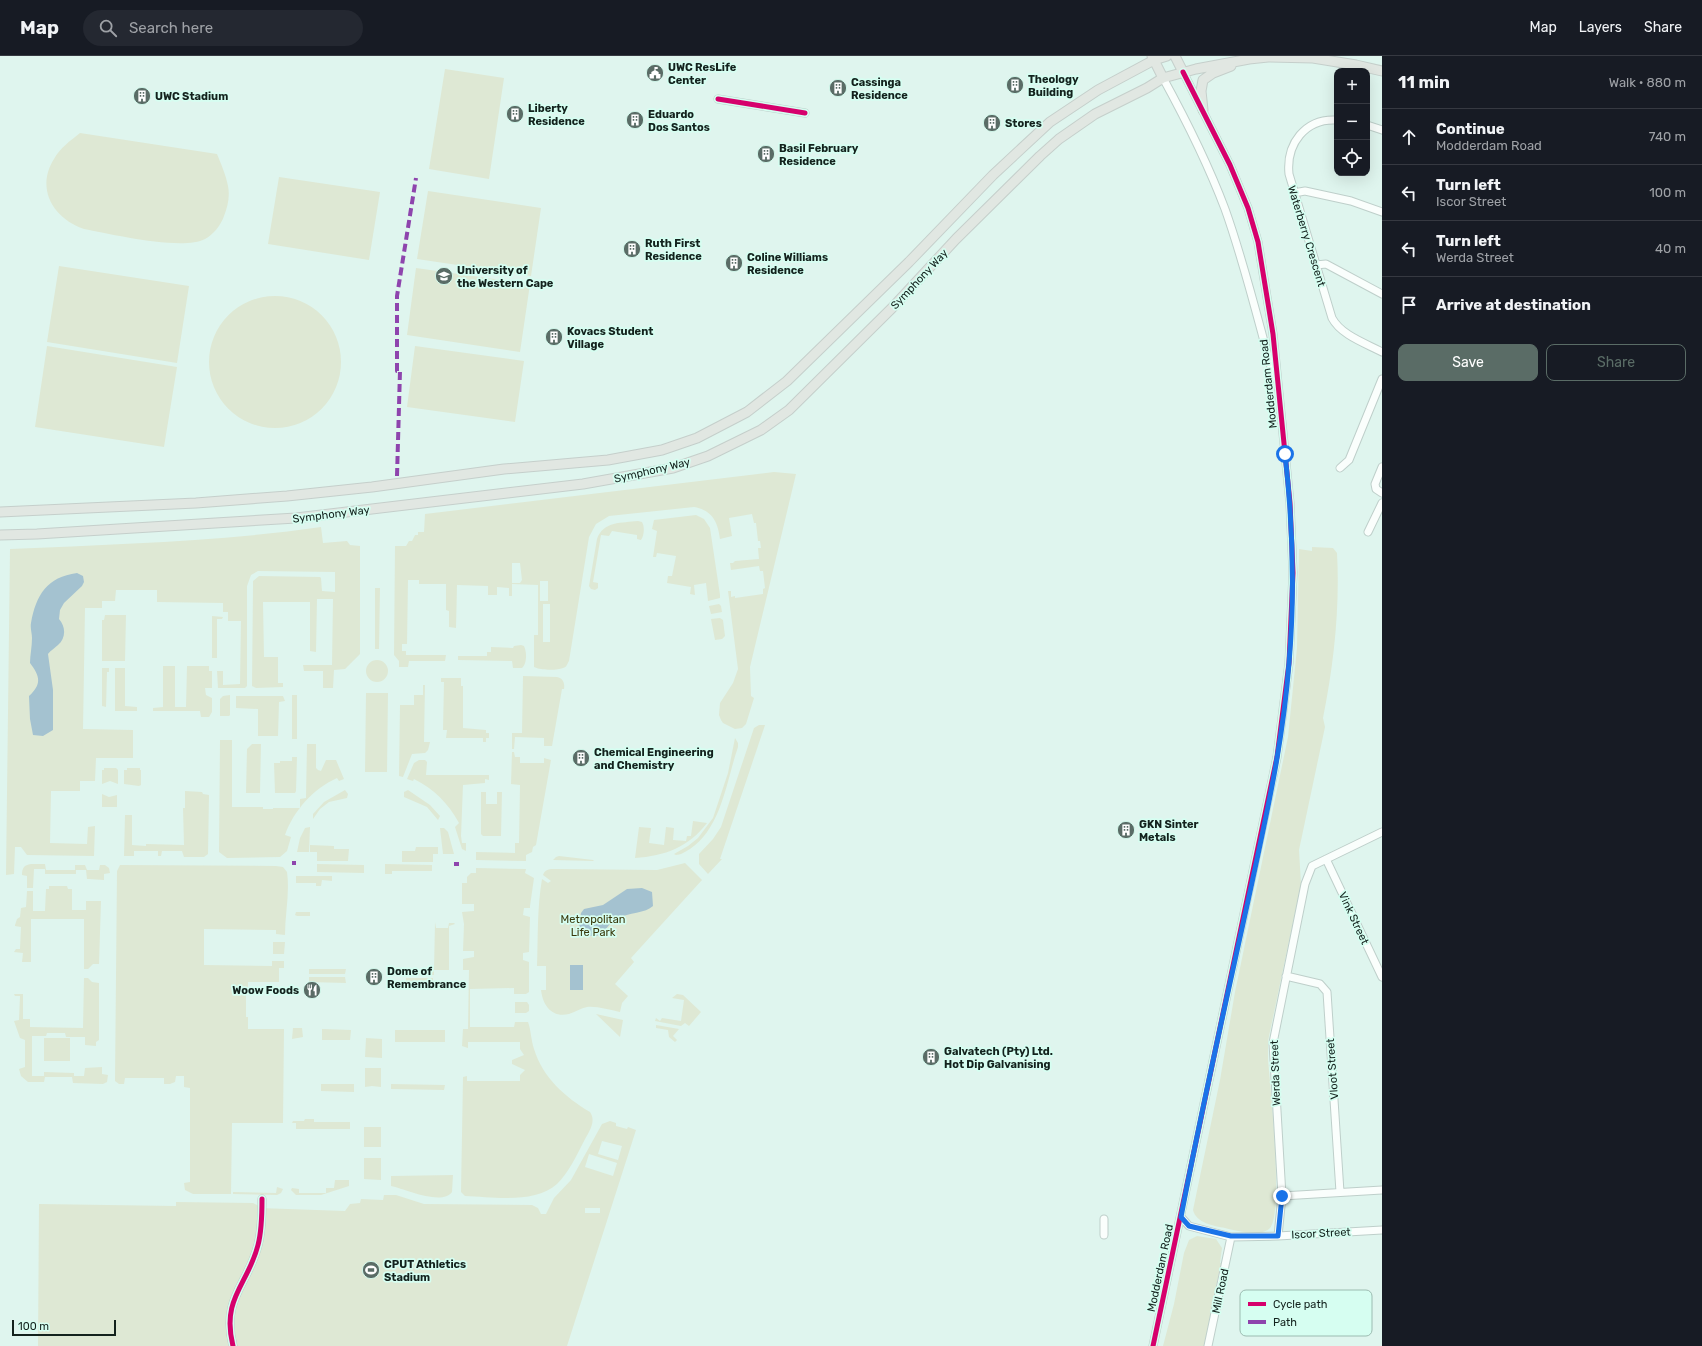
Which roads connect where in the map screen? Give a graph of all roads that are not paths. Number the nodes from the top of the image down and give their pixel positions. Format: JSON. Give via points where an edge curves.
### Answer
{"nodes":[{"id":1,"x":1167,"y":56,"type":"edge"},
{"id":2,"x":1175,"y":56,"type":"edge"},
{"id":3,"x":1153,"y":58,"type":"edge"},
{"id":4,"x":1249,"y":59,"type":"junction"},
{"id":5,"x":1183,"y":72,"type":"junction"},
{"id":6,"x":1382,"y":72,"type":"edge"},
{"id":7,"x":1163,"y":78,"type":"junction"},
{"id":8,"x":718,"y":98,"type":"dead end"},
{"id":9,"x":1204,"y":110,"type":"junction"},
{"id":10,"x":806,"y":113,"type":"dead end"},
{"id":11,"x":1334,"y":120,"type":"edge"},
{"id":12,"x":1370,"y":126,"type":"edge"},
{"id":13,"x":1382,"y":130,"type":"edge"},
{"id":14,"x":1294,"y":193,"type":"junction"},
{"id":15,"x":1382,"y":212,"type":"edge"},
{"id":16,"x":1316,"y":265,"type":"junction"},
{"id":17,"x":1382,"y":294,"type":"edge"},
{"id":18,"x":1382,"y":352,"type":"edge"},
{"id":19,"x":1382,"y":379,"type":"edge"},
{"id":20,"x":1278,"y":390,"type":"junction"},
{"id":21,"x":1382,"y":467,"type":"edge"},
{"id":22,"x":1340,"y":468,"type":"dead end"},
{"id":23,"x":1382,"y":493,"type":"edge"},
{"id":24,"x":1382,"y":503,"type":"edge"},
{"id":25,"x":0,"y":512,"type":"edge"},
{"id":26,"x":1368,"y":532,"type":"dead end"},
{"id":27,"x":0,"y":535,"type":"edge"},
{"id":28,"x":1382,"y":832,"type":"edge"},
{"id":29,"x":1326,"y":859,"type":"junction"},
{"id":30,"x":1286,"y":976,"type":"junction"},
{"id":31,"x":1382,"y":977,"type":"edge"},
{"id":32,"x":1382,"y":1190,"type":"edge"},
{"id":33,"x":1340,"y":1192,"type":"junction"},
{"id":34,"x":1282,"y":1196,"type":"junction"},
{"id":35,"x":262,"y":1199,"type":"dead end"},
{"id":36,"x":1181,"y":1217,"type":"junction"},
{"id":37,"x":1104,"y":1219,"type":"dead end"},
{"id":38,"x":1189,"y":1226,"type":"junction"},
{"id":39,"x":1382,"y":1230,"type":"edge"},
{"id":40,"x":1178,"y":1232,"type":"junction"},
{"id":41,"x":1104,"y":1235,"type":"dead end"},
{"id":42,"x":1231,"y":1236,"type":"junction"},
{"id":43,"x":1278,"y":1236,"type":"junction"},
{"id":44,"x":233,"y":1346,"type":"edge"},
{"id":45,"x":1153,"y":1346,"type":"edge"},
{"id":46,"x":1208,"y":1346,"type":"edge"}],
"edges":[{"from":1,"to":3,"type":"main road","name":"Symphony Way"},
{"from":2,"to":5,"type":"main road"},
{"from":3,"to":7,"type":"main road"},
{"from":3,"to":25,"type":"main road","name":"Symphony Way","via":[[1086,97],[1050,122],[988,179],[909,262],[787,381],[747,412],[697,438],[662,450],[608,460],[504,469],[286,496]]},
{"from":4,"to":5,"type":"main road","name":"Symphony Way"},
{"from":4,"to":6,"type":"main road","via":[[1313,58]]},
{"from":4,"to":9,"type":"main road","via":[[1213,73],[1203,80],[1201,90]]},
{"from":5,"to":7,"type":"main road","name":"Symphony Way"},
{"from":5,"to":9,"type":"street","name":"Modderdam Road"},
{"from":7,"to":20,"type":"street","name":"Modderdam Road","via":[[1200,149],[1226,213]]},
{"from":7,"to":27,"type":"main road","name":"Symphony Way","via":[[1095,114],[1059,139],[956,239],[892,308],[789,410],[761,430],[708,456],[673,468],[590,483],[296,518]]},
{"from":8,"to":10,"type":"street"},
{"from":9,"to":20,"type":"street","name":"Modderdam Road","via":[[1248,208],[1258,242],[1277,363]]},
{"from":11,"to":14,"type":"street","name":"Waterberry Crescent","via":[[1323,121],[1305,130],[1290,150],[1288,166]]},
{"from":12,"to":13,"type":"street"},
{"from":14,"to":15,"type":"street","via":[[1305,191],[1351,201]]},
{"from":14,"to":16,"type":"street","name":"Waterberry Crescent"},
{"from":16,"to":17,"type":"street","via":[[1326,264]]},
{"from":16,"to":18,"type":"street","name":"Waterberry Crescent","via":[[1335,324]]},
{"from":19,"to":22,"type":"street","via":[[1349,460]]},
{"from":20,"to":36,"type":"street","name":"Modderdam Road","via":[[1293,547],[1293,602],[1284,717]]},
{"from":21,"to":23,"type":"street","via":[[1374,484]]},
{"from":24,"to":26,"type":"street"},
{"from":28,"to":29,"type":"street"},
{"from":29,"to":30,"type":"street","name":"Werda Street","via":[[1312,866],[1305,884]]},
{"from":29,"to":31,"type":"street","name":"Vink Street"},
{"from":30,"to":33,"type":"street","name":"Vloot Street","via":[[1320,984],[1327,992]]},
{"from":30,"to":34,"type":"street","name":"Werda Street","via":[[1273,1043]]},
{"from":32,"to":33,"type":"street"},
{"from":33,"to":34,"type":"street"},
{"from":34,"to":43,"type":"street","name":"Werda Street"},
{"from":35,"to":44,"type":"street","via":[[258,1244],[231,1311],[230,1334]]},
{"from":36,"to":38,"type":"street"},
{"from":36,"to":40,"type":"street","name":"Modderdam Road"},
{"from":37,"to":41,"type":"street"},
{"from":38,"to":40,"type":"street"},
{"from":38,"to":42,"type":"street","name":"Iscor Street"},
{"from":39,"to":43,"type":"street","name":"Iscor Street"},
{"from":40,"to":45,"type":"street","name":"Modderdam Road"},
{"from":42,"to":43,"type":"street","name":"Iscor Street"},
{"from":42,"to":46,"type":"street","name":"Mill Road"}]}
